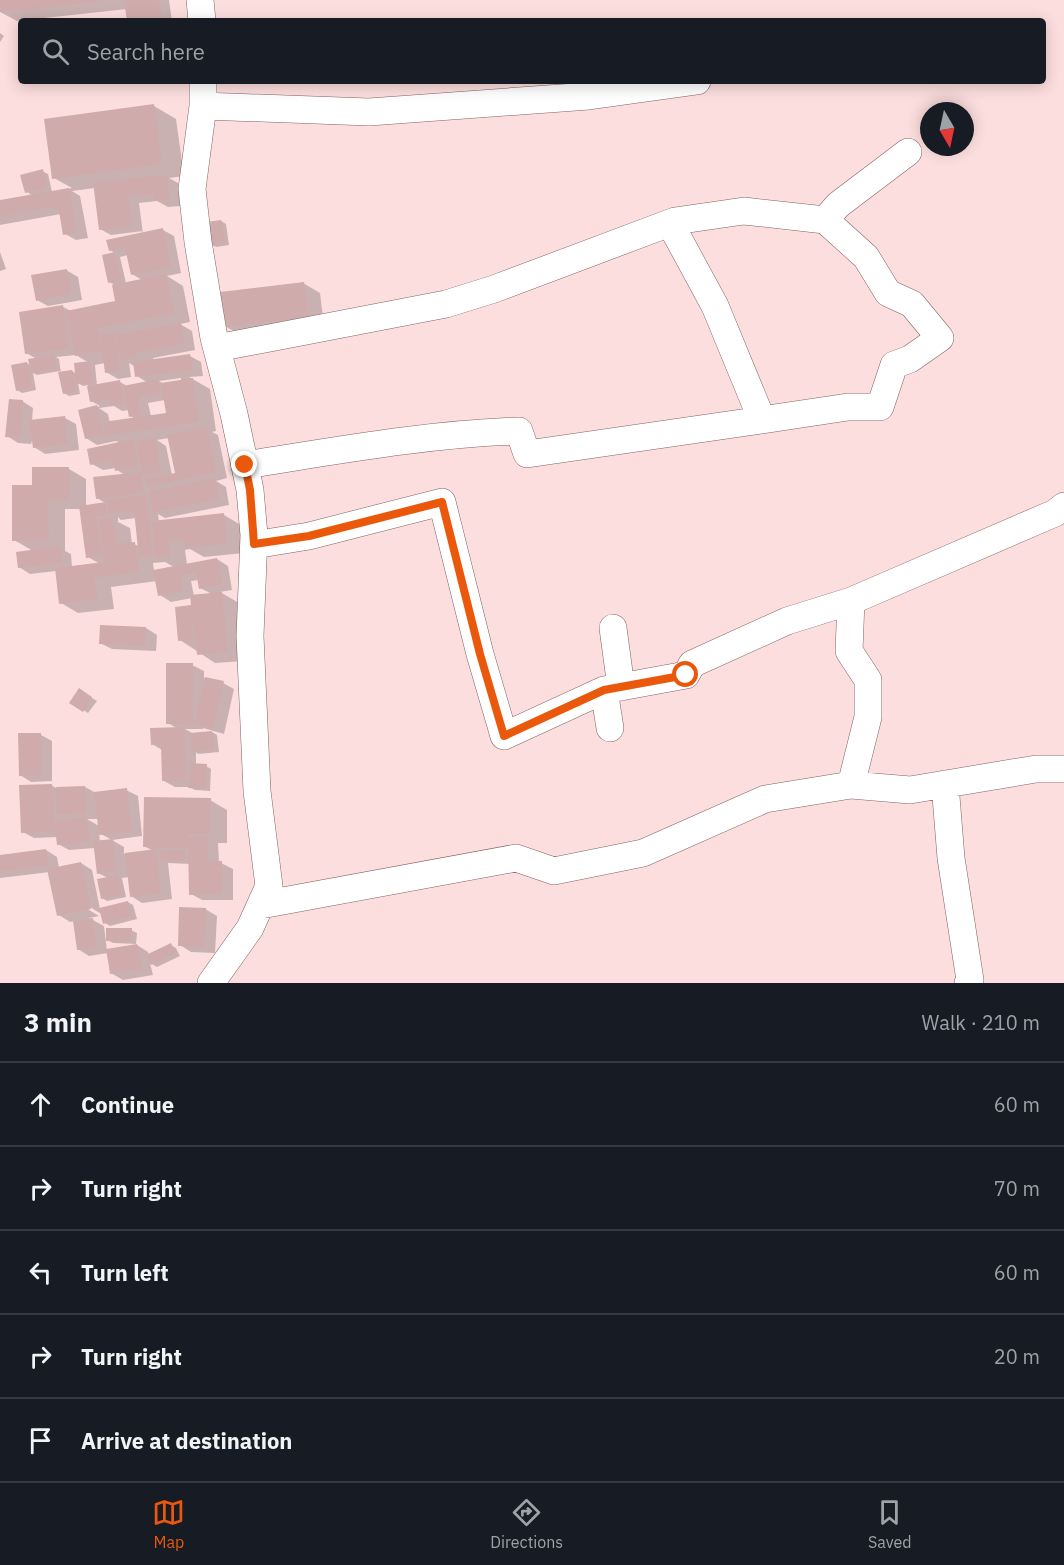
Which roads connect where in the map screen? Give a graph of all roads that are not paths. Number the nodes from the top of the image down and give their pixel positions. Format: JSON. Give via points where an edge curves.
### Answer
{"nodes":[{"id":1,"x":200,"y":0,"type":"edge"},
{"id":2,"x":202,"y":18,"type":"edge"},
{"id":3,"x":675,"y":84,"type":"edge"},
{"id":4,"x":203,"y":94,"type":"edge"},
{"id":5,"x":908,"y":152,"type":"dead end"},
{"id":6,"x":825,"y":220,"type":"junction"},
{"id":7,"x":670,"y":223,"type":"junction"},
{"id":8,"x":217,"y":348,"type":"junction"},
{"id":9,"x":762,"y":420,"type":"junction"},
{"id":10,"x":245,"y":465,"type":"junction"},
{"id":11,"x":1064,"y":506,"type":"edge"},
{"id":12,"x":254,"y":544,"type":"junction"},
{"id":13,"x":851,"y":601,"type":"junction"},
{"id":14,"x":614,"y":628,"type":"dead end"},
{"id":15,"x":613,"y":688,"type":"junction"},
{"id":16,"x":610,"y":728,"type":"dead end"},
{"id":17,"x":1064,"y":769,"type":"edge"},
{"id":18,"x":945,"y":784,"type":"junction"},
{"id":19,"x":851,"y":785,"type":"junction"},
{"id":20,"x":261,"y":905,"type":"junction"},
{"id":21,"x":211,"y":983,"type":"edge"},
{"id":22,"x":968,"y":983,"type":"edge"}],
"edges":[{"from":1,"to":2,"type":"street"},
{"from":3,"to":4,"type":"street","via":[[589,96],[369,112]]},
{"from":4,"to":8,"type":"street","via":[[192,189]]},
{"from":5,"to":6,"type":"street","via":[[838,205]]},
{"from":6,"to":7,"type":"street","via":[[744,211]]},
{"from":6,"to":9,"type":"street","via":[[866,257],[888,293],[912,304],[940,338],[894,365],[880,407],[848,407]]},
{"from":7,"to":8,"type":"street","via":[[446,304]]},
{"from":7,"to":9,"type":"street","via":[[715,306]]},
{"from":8,"to":10,"type":"street"},
{"from":9,"to":10,"type":"street","via":[[527,454],[519,431],[491,432]]},
{"from":10,"to":12,"type":"street"},
{"from":11,"to":13,"type":"street"},
{"from":12,"to":15,"type":"street","via":[[309,536],[442,502],[504,736]]},
{"from":12,"to":20,"type":"street","via":[[250,636],[257,791],[269,886]]},
{"from":13,"to":15,"type":"street","via":[[787,621],[692,664],[686,675]]},
{"from":13,"to":19,"type":"street","via":[[849,651],[868,680],[868,717]]},
{"from":14,"to":15,"type":"street"},
{"from":15,"to":16,"type":"street"},
{"from":17,"to":18,"type":"street","via":[[1036,769]]},
{"from":18,"to":19,"type":"street","via":[[910,790]]},
{"from":18,"to":22,"type":"street"},
{"from":19,"to":20,"type":"street","via":[[765,799],[643,853],[554,871],[516,858]]},
{"from":20,"to":21,"type":"street","via":[[250,928]]}]}
